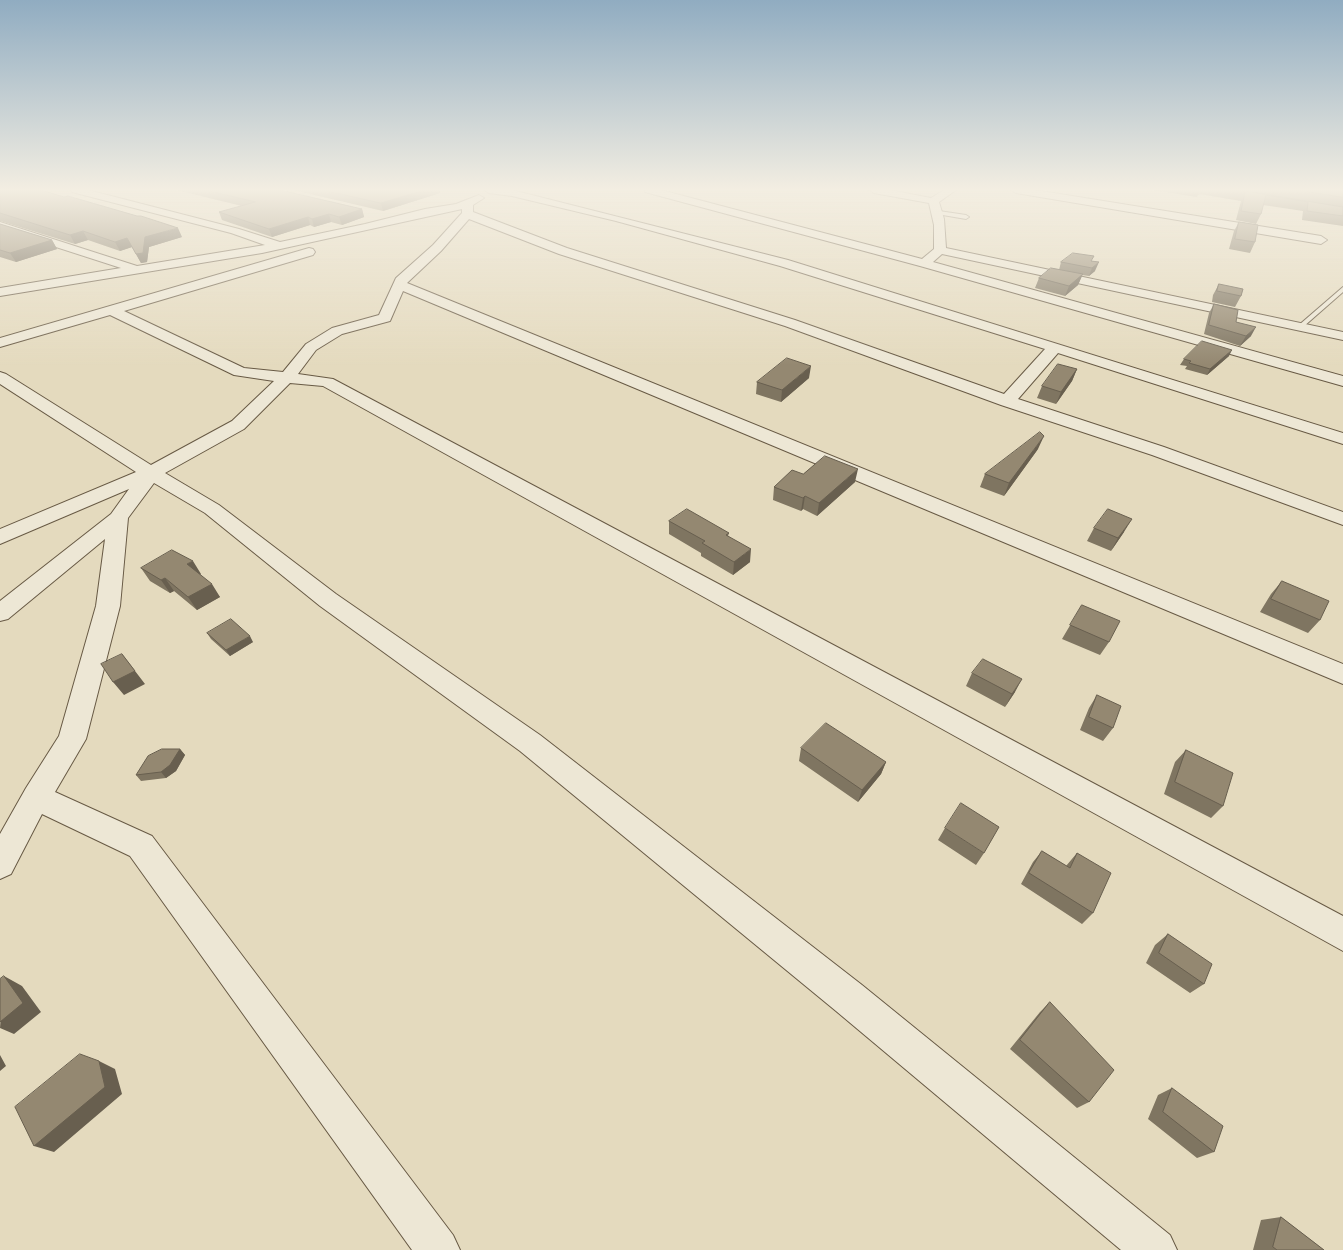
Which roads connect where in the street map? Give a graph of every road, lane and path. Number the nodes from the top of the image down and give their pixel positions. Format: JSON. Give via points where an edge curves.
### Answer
{"nodes":[{"id":1,"x":72,"y":248,"type":"edge"},
{"id":2,"x":257,"y":248,"type":"edge"},
{"id":3,"x":313,"y":248,"type":"edge"},
{"id":4,"x":437,"y":248,"type":"edge"},
{"id":5,"x":558,"y":248,"type":"edge"},
{"id":6,"x":732,"y":248,"type":"edge"},
{"id":7,"x":872,"y":248,"type":"edge"},
{"id":8,"x":940,"y":250,"type":"joint"},
{"id":9,"x":924,"y":262,"type":"junction"},
{"id":10,"x":136,"y":269,"type":"junction"},
{"id":11,"x":399,"y":284,"type":"junction"},
{"id":12,"x":1343,"y":289,"type":"edge"},
{"id":13,"x":0,"y":292,"type":"edge"},
{"id":14,"x":110,"y":310,"type":"junction"},
{"id":15,"x":1301,"y":326,"type":"junction"},
{"id":16,"x":1343,"y":336,"type":"edge"},
{"id":17,"x":0,"y":342,"type":"edge"},
{"id":18,"x":1056,"y":347,"type":"junction"},
{"id":19,"x":287,"y":377,"type":"junction"},
{"id":20,"x":0,"y":378,"type":"edge"},
{"id":21,"x":1343,"y":381,"type":"edge"},
{"id":22,"x":1007,"y":401,"type":"junction"},
{"id":23,"x":1343,"y":438,"type":"edge"},
{"id":24,"x":151,"y":473,"type":"junction"},
{"id":25,"x":118,"y":518,"type":"junction"},
{"id":26,"x":1343,"y":519,"type":"edge"},
{"id":27,"x":0,"y":537,"type":"edge"},
{"id":28,"x":0,"y":613,"type":"edge"},
{"id":29,"x":1343,"y":674,"type":"edge"},
{"id":30,"x":36,"y":797,"type":"junction"},
{"id":31,"x":0,"y":864,"type":"edge"},
{"id":32,"x":1343,"y":934,"type":"edge"},
{"id":33,"x":438,"y":1250,"type":"edge"},
{"id":34,"x":1155,"y":1250,"type":"edge"}],
"edges":[{"from":1,"to":10,"type":"street"},
{"from":2,"to":10,"type":"street"},
{"from":3,"to":14,"type":"street","via":[[282,261]]},
{"from":4,"to":11,"type":"street"},
{"from":5,"to":22,"type":"street","via":[[790,323]]},
{"from":6,"to":18,"type":"street"},
{"from":7,"to":9,"type":"street"},
{"from":8,"to":9,"type":"street"},
{"from":8,"to":15,"type":"street"},
{"from":9,"to":21,"type":"street"},
{"from":10,"to":13,"type":"street"},
{"from":11,"to":19,"type":"street","via":[[384,318],[337,331],[311,346]]},
{"from":11,"to":29,"type":"street"},
{"from":12,"to":15,"type":"lane"},
{"from":14,"to":17,"type":"street"},
{"from":14,"to":19,"type":"street","via":[[240,372]]},
{"from":15,"to":16,"type":"street"},
{"from":18,"to":22,"type":"street"},
{"from":18,"to":23,"type":"street"},
{"from":19,"to":24,"type":"street","via":[[238,425]]},
{"from":19,"to":32,"type":"street","via":[[327,382]]},
{"from":20,"to":24,"type":"street"},
{"from":22,"to":26,"type":"street","via":[[1158,451]]},
{"from":24,"to":25,"type":"street"},
{"from":24,"to":27,"type":"street"},
{"from":24,"to":34,"type":"street","via":[[212,509],[328,600],[530,743],[849,998]]},
{"from":25,"to":28,"type":"street"},
{"from":25,"to":30,"type":"street","via":[[108,606],[72,739]]},
{"from":30,"to":31,"type":"street"},
{"from":30,"to":33,"type":"street","via":[[141,846]]}]}
